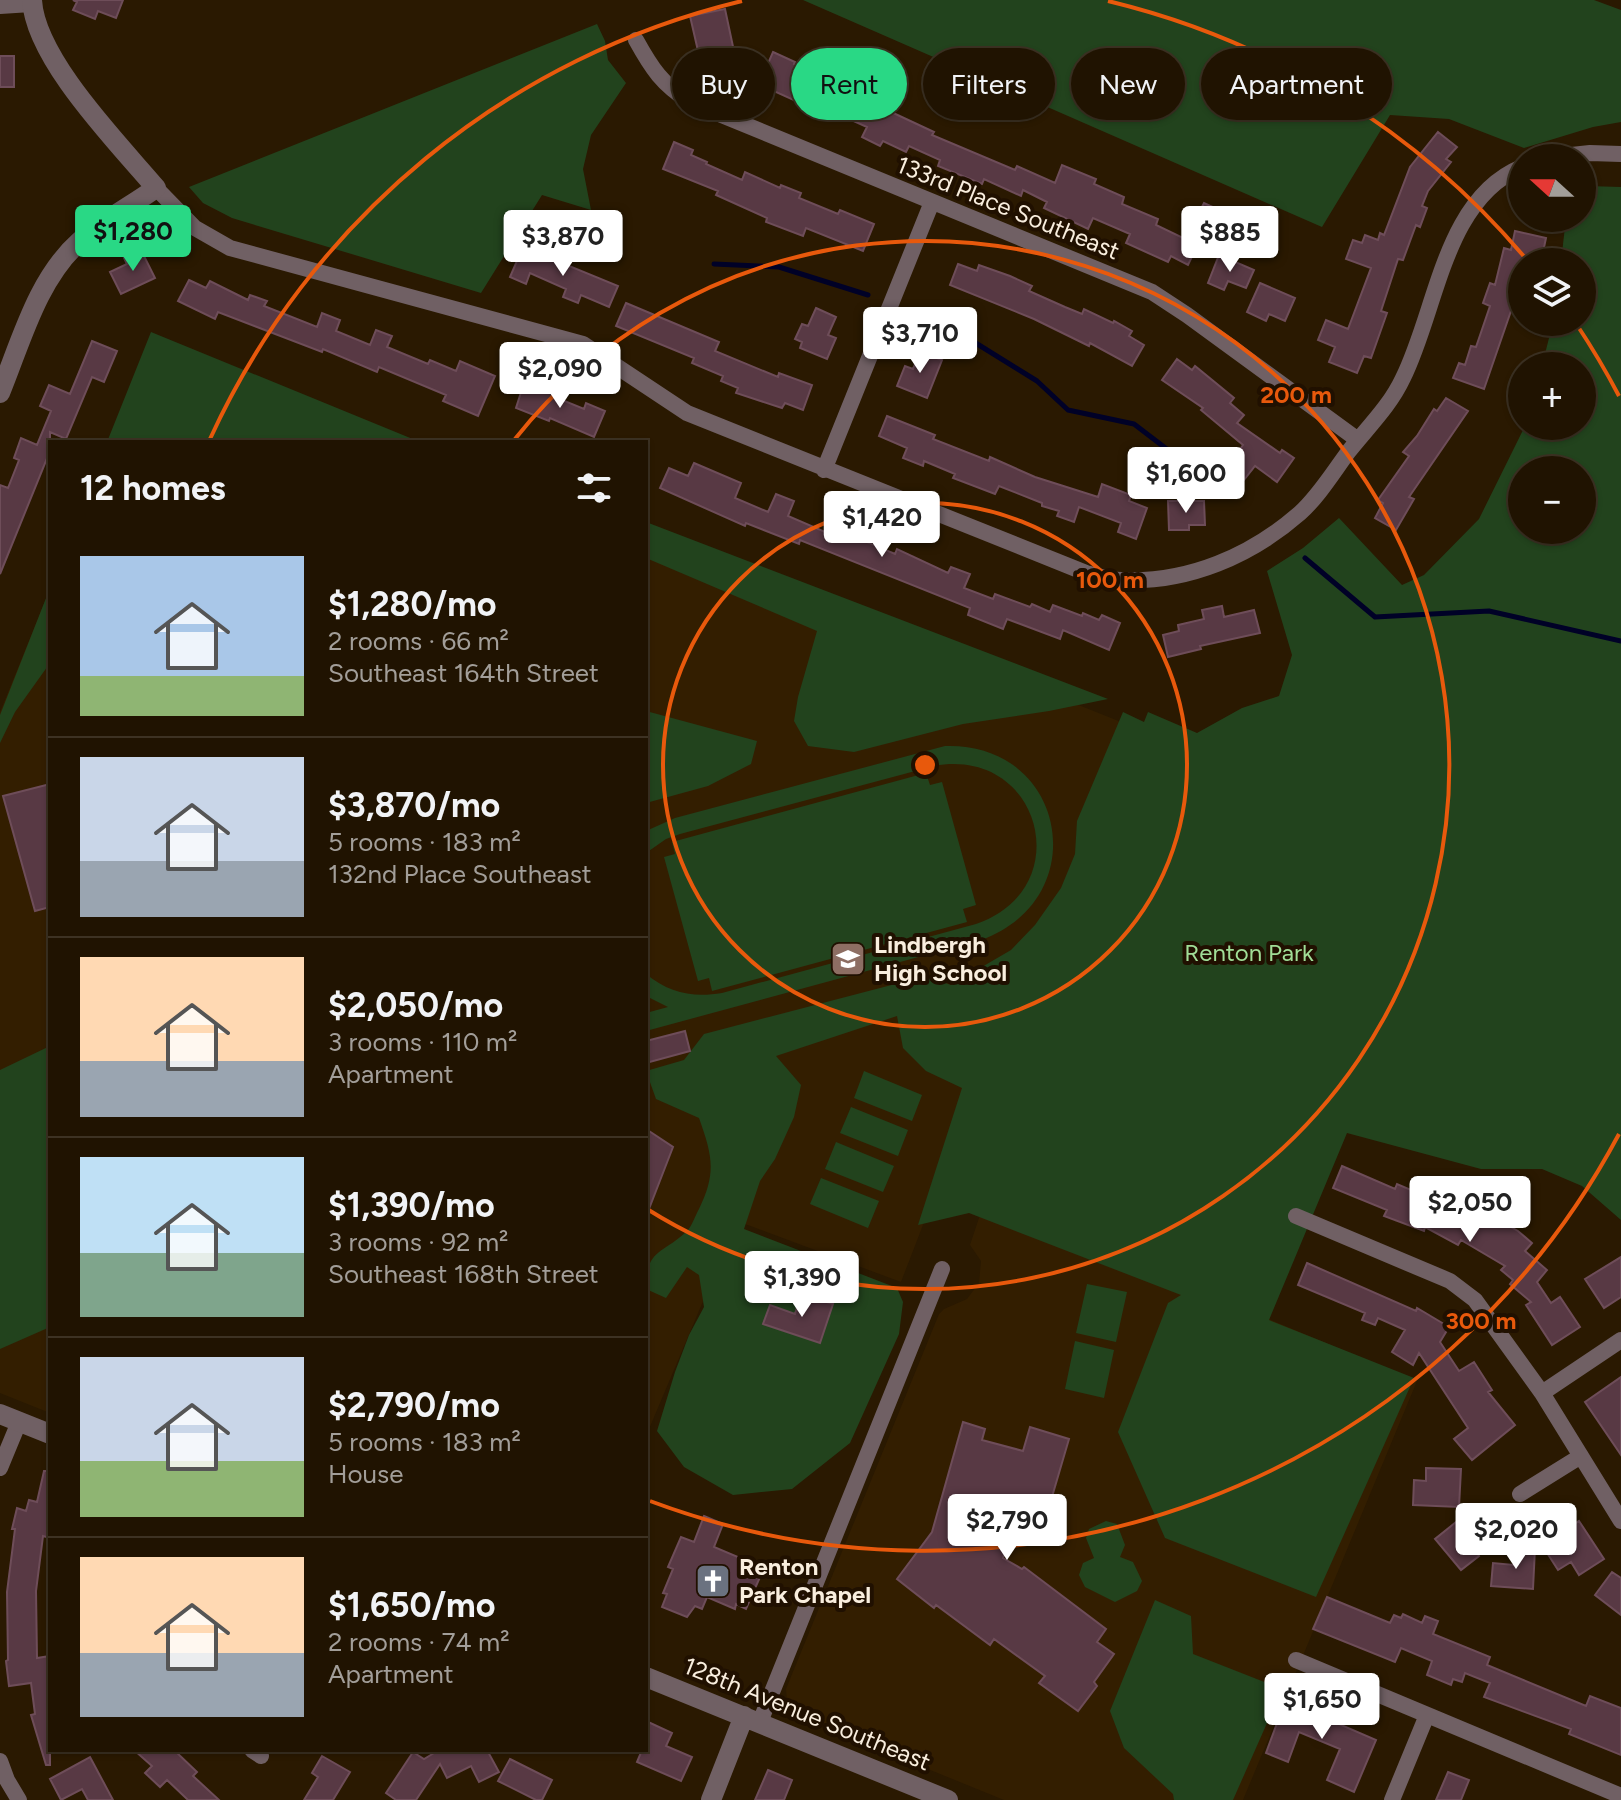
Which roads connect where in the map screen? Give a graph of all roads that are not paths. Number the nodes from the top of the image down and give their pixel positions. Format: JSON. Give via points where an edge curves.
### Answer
{"nodes":[{"id":1,"x":32,"y":2,"type":"edge"},
{"id":2,"x":0,"y":6,"type":"edge"},
{"id":3,"x":636,"y":40,"type":"dead end"},
{"id":4,"x":1621,"y":154,"type":"edge"},
{"id":5,"x":1596,"y":155,"type":"edge"},
{"id":6,"x":1508,"y":177,"type":"edge"},
{"id":7,"x":156,"y":188,"type":"junction"},
{"id":8,"x":932,"y":202,"type":"junction"},
{"id":9,"x":0,"y":393,"type":"edge"},
{"id":10,"x":1358,"y":440,"type":"junction"},
{"id":11,"x":824,"y":470,"type":"junction"},
{"id":12,"x":1296,"y":1216,"type":"dead end"},
{"id":13,"x":942,"y":1269,"type":"dead end"},
{"id":14,"x":1621,"y":1340,"type":"edge"},
{"id":15,"x":1542,"y":1393,"type":"junction"},
{"id":16,"x":9,"y":1418,"type":"edge"},
{"id":17,"x":48,"y":1433,"type":"edge"},
{"id":18,"x":1581,"y":1456,"type":"junction"},
{"id":19,"x":0,"y":1468,"type":"edge"},
{"id":20,"x":1520,"y":1494,"type":"dead end"},
{"id":21,"x":1621,"y":1521,"type":"edge"},
{"id":22,"x":1296,"y":1660,"type":"dead end"},
{"id":23,"x":648,"y":1678,"type":"edge"},
{"id":24,"x":1427,"y":1715,"type":"junction"},
{"id":25,"x":752,"y":1719,"type":"junction"},
{"id":26,"x":0,"y":1761,"type":"edge"},
{"id":27,"x":1621,"y":1796,"type":"edge"},
{"id":28,"x":19,"y":1800,"type":"edge"},
{"id":29,"x":711,"y":1800,"type":"edge"},
{"id":30,"x":946,"y":1800,"type":"edge"},
{"id":31,"x":1392,"y":1800,"type":"edge"}],
"edges":[{"from":1,"to":2,"type":"street"},
{"from":1,"to":7,"type":"street","via":[[39,32],[58,67]]},
{"from":3,"to":8,"type":"street","name":"133rd Place Southeast","via":[[668,88],[690,102]]},
{"from":4,"to":5,"type":"street"},
{"from":6,"to":10,"type":"street","via":[[1480,196],[1457,231],[1404,377]]},
{"from":7,"to":9,"type":"street","via":[[80,241],[59,264],[46,282]]},
{"from":7,"to":11,"type":"street","via":[[195,228],[230,248],[583,344],[687,413]]},
{"from":8,"to":10,"type":"street","name":"133rd Place Southeast","via":[[1152,292]]},
{"from":8,"to":11,"type":"street"},
{"from":10,"to":11,"type":"street","via":[[1302,511],[1266,539],[1227,562],[1180,575],[1121,580],[1086,573]]},
{"from":12,"to":15,"type":"street","via":[[1450,1281],[1475,1300]]},
{"from":13,"to":25,"type":"street"},
{"from":14,"to":15,"type":"street"},
{"from":15,"to":18,"type":"street"},
{"from":16,"to":17,"type":"street"},
{"from":16,"to":19,"type":"street"},
{"from":18,"to":20,"type":"street"},
{"from":18,"to":21,"type":"street"},
{"from":22,"to":24,"type":"street"},
{"from":23,"to":25,"type":"street","name":"128th Avenue Southeast"},
{"from":24,"to":27,"type":"street"},
{"from":24,"to":31,"type":"street"},
{"from":25,"to":29,"type":"street"},
{"from":25,"to":30,"type":"street","name":"128th Avenue Southeast"},
{"from":26,"to":28,"type":"street"}]}
